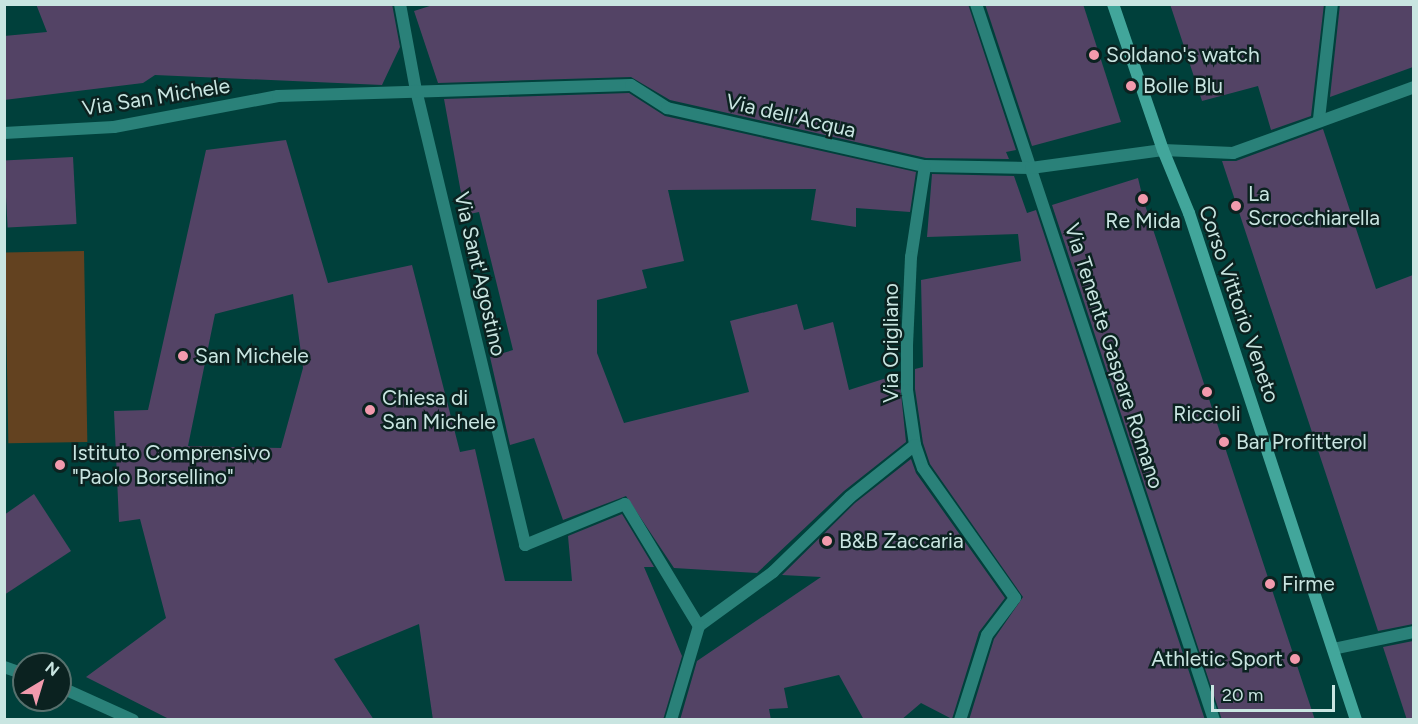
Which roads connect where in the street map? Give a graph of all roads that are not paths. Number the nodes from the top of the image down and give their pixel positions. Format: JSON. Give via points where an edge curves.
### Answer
{"nodes":[{"id":1,"x":400,"y":4,"type":"edge"},
{"id":2,"x":976,"y":4,"type":"edge"},
{"id":3,"x":1113,"y":4,"type":"edge"},
{"id":4,"x":1332,"y":4,"type":"edge"},
{"id":5,"x":1413,"y":87,"type":"edge"},
{"id":6,"x":416,"y":90,"type":"junction"},
{"id":7,"x":278,"y":96,"type":"joint"},
{"id":8,"x":1319,"y":119,"type":"junction"},
{"id":9,"x":4,"y":133,"type":"edge"},
{"id":10,"x":1163,"y":150,"type":"junction"},
{"id":11,"x":925,"y":165,"type":"junction"},
{"id":12,"x":1031,"y":168,"type":"junction"},
{"id":13,"x":915,"y":445,"type":"junction"},
{"id":14,"x":699,"y":626,"type":"junction"},
{"id":15,"x":1413,"y":632,"type":"edge"},
{"id":16,"x":1333,"y":649,"type":"junction"},
{"id":17,"x":72,"y":692,"type":"edge"},
{"id":18,"x":133,"y":720,"type":"edge"},
{"id":19,"x":671,"y":720,"type":"edge"},
{"id":20,"x":960,"y":720,"type":"edge"},
{"id":21,"x":1214,"y":720,"type":"edge"},
{"id":22,"x":1356,"y":720,"type":"edge"}],
"edges":[{"from":1,"to":6,"type":"street"},
{"from":2,"to":12,"type":"street","name":"Via Tenente Gaspare Romano"},
{"from":3,"to":10,"type":"main road","name":"Corso Vittorio Veneto"},
{"from":4,"to":8,"type":"street"},
{"from":5,"to":8,"type":"street","name":"Via dell'Acqua"},
{"from":6,"to":7,"type":"street","name":"Via dell'Acqua"},
{"from":6,"to":11,"type":"street","name":"Via dell'Acqua","via":[[631,85],[667,108]]},
{"from":6,"to":14,"type":"street","name":"Via Sant'Agostino","via":[[525,545],[625,504]]},
{"from":7,"to":9,"type":"street","name":"Via San Michele","via":[[114,127]]},
{"from":8,"to":10,"type":"street","name":"Via dell'Acqua","via":[[1233,153]]},
{"from":10,"to":12,"type":"street","name":"Via dell'Acqua"},
{"from":10,"to":16,"type":"main road","name":"Corso Vittorio Veneto","via":[[1189,213]]},
{"from":11,"to":12,"type":"street","name":"Via dell'Acqua"},
{"from":11,"to":13,"type":"street","name":"Via Origliano","via":[[911,257],[907,344],[907,390]]},
{"from":12,"to":21,"type":"street","name":"Via Tenente Gaspare Romano"},
{"from":13,"to":14,"type":"street","via":[[850,497],[773,572]]},
{"from":13,"to":20,"type":"street","name":"Via Origliano","via":[[923,468],[1015,598],[987,635]]},
{"from":14,"to":19,"type":"street"},
{"from":15,"to":16,"type":"street"},
{"from":16,"to":22,"type":"main road","name":"Corso Vittorio Veneto"},
{"from":17,"to":18,"type":"street"}]}
